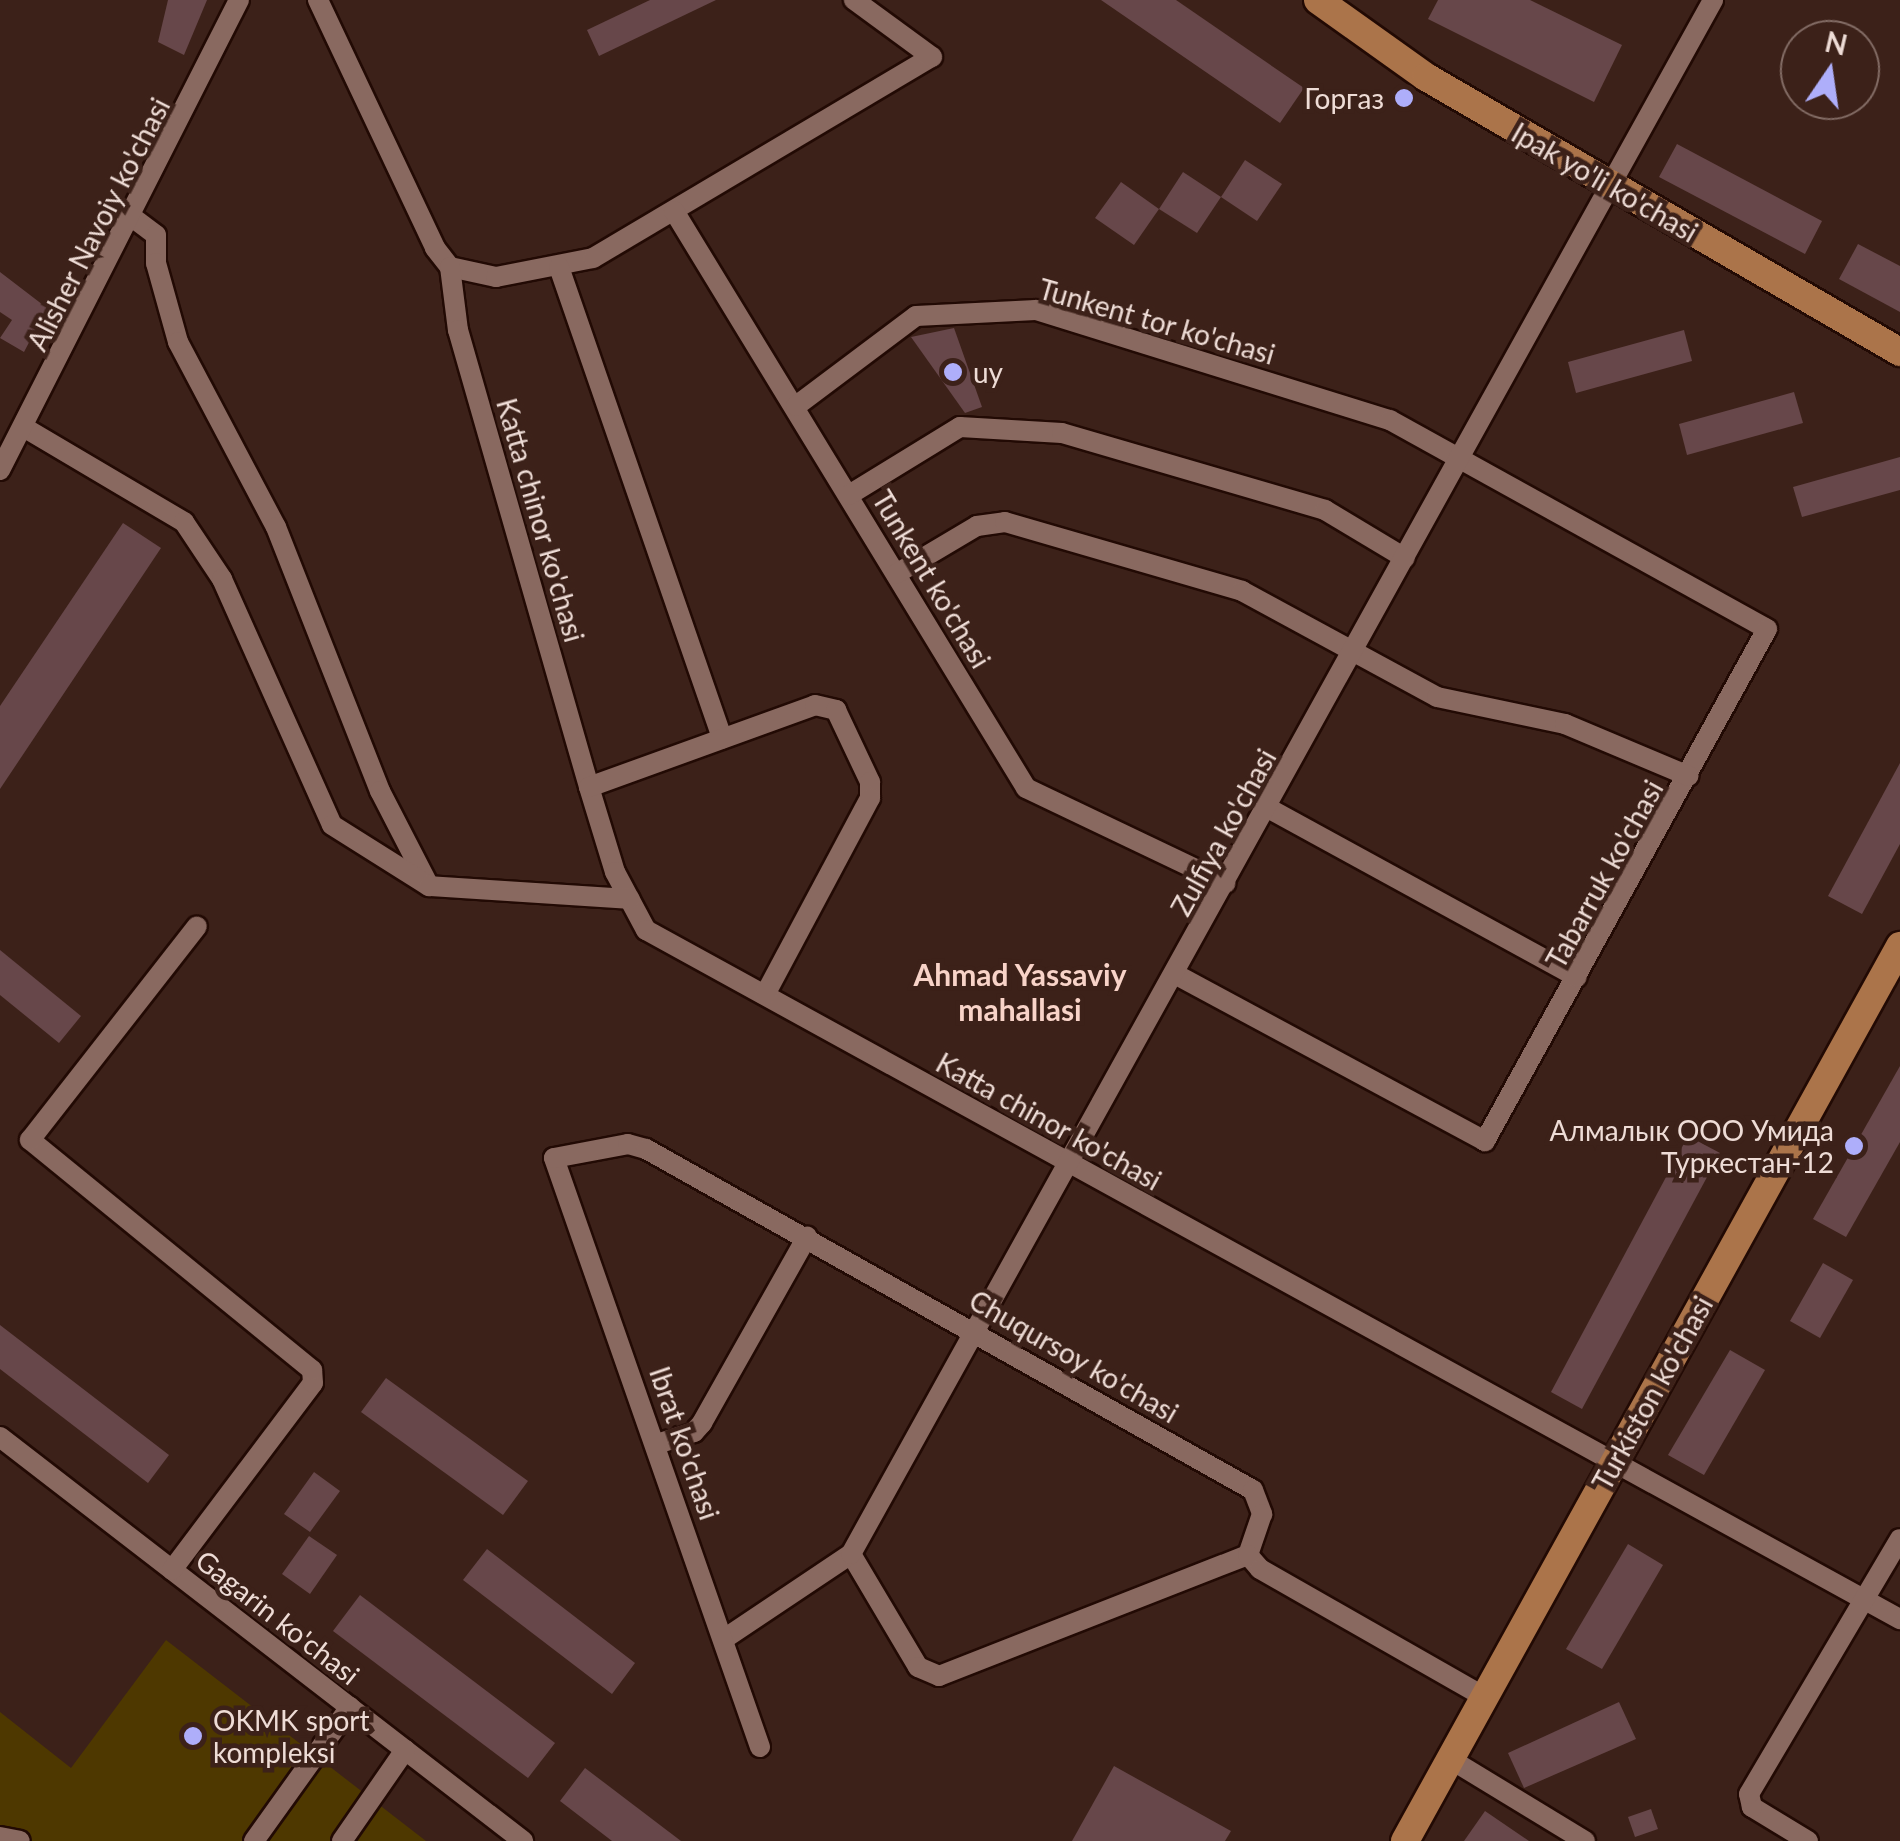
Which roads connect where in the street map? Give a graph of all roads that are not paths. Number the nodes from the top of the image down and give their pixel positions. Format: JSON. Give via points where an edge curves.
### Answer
{"nodes":[{"id":1,"x":239,"y":0,"type":"edge"},
{"id":2,"x":318,"y":0,"type":"edge"},
{"id":3,"x":854,"y":0,"type":"edge"},
{"id":4,"x":1318,"y":0,"type":"edge"},
{"id":5,"x":1713,"y":0,"type":"edge"},
{"id":6,"x":1610,"y":186,"type":"junction"},
{"id":7,"x":674,"y":211,"type":"junction"},
{"id":8,"x":132,"y":217,"type":"junction"},
{"id":9,"x":450,"y":267,"type":"junction"},
{"id":10,"x":559,"y":267,"type":"junction"},
{"id":11,"x":1900,"y":352,"type":"edge"},
{"id":12,"x":796,"y":406,"type":"junction"},
{"id":13,"x":25,"y":428,"type":"junction"},
{"id":14,"x":1461,"y":454,"type":"junction"},
{"id":15,"x":0,"y":470,"type":"edge"},
{"id":16,"x":849,"y":495,"type":"junction"},
{"id":17,"x":1405,"y":558,"type":"junction"},
{"id":18,"x":896,"y":574,"type":"junction"},
{"id":19,"x":1356,"y":650,"type":"junction"},
{"id":20,"x":722,"y":738,"type":"junction"},
{"id":21,"x":1690,"y":776,"type":"junction"},
{"id":22,"x":588,"y":787,"type":"junction"},
{"id":23,"x":1268,"y":808,"type":"junction"},
{"id":24,"x":1225,"y":883,"type":"junction"},
{"id":25,"x":428,"y":886,"type":"junction"},
{"id":26,"x":630,"y":899,"type":"junction"},
{"id":27,"x":197,"y":926,"type":"dead end"},
{"id":28,"x":1900,"y":946,"type":"edge"},
{"id":29,"x":1175,"y":974,"type":"junction"},
{"id":30,"x":1578,"y":977,"type":"junction"},
{"id":31,"x":765,"y":995,"type":"junction"},
{"id":32,"x":554,"y":1158,"type":"joint"},
{"id":33,"x":1070,"y":1164,"type":"junction"},
{"id":34,"x":807,"y":1237,"type":"junction"},
{"id":35,"x":975,"y":1330,"type":"junction"},
{"id":36,"x":0,"y":1437,"type":"edge"},
{"id":37,"x":657,"y":1444,"type":"junction"},
{"id":38,"x":1611,"y":1466,"type":"junction"},
{"id":39,"x":1900,"y":1539,"type":"edge"},
{"id":40,"x":851,"y":1554,"type":"junction"},
{"id":41,"x":1248,"y":1555,"type":"junction"},
{"id":42,"x":172,"y":1570,"type":"junction"},
{"id":43,"x":1866,"y":1601,"type":"junction"},
{"id":44,"x":1900,"y":1619,"type":"edge"},
{"id":45,"x":724,"y":1639,"type":"junction"},
{"id":46,"x":1483,"y":1696,"type":"junction"},
{"id":47,"x":350,"y":1707,"type":"junction"},
{"id":48,"x":760,"y":1747,"type":"dead end"},
{"id":49,"x":405,"y":1750,"type":"junction"},
{"id":50,"x":1450,"y":1758,"type":"junction"},
{"id":51,"x":0,"y":1837,"type":"edge"},
{"id":52,"x":20,"y":1841,"type":"edge"},
{"id":53,"x":254,"y":1841,"type":"edge"},
{"id":54,"x":342,"y":1841,"type":"edge"},
{"id":55,"x":522,"y":1841,"type":"edge"},
{"id":56,"x":1405,"y":1841,"type":"edge"},
{"id":57,"x":1585,"y":1841,"type":"edge"},
{"id":58,"x":1808,"y":1841,"type":"edge"}],
"edges":[{"from":1,"to":8,"type":"street","name":"Alisher Navoiy ko'chasi"},
{"from":2,"to":9,"type":"street","via":[[407,199]]},
{"from":3,"to":7,"type":"street","via":[[932,58]]},
{"from":4,"to":6,"type":"main road","name":"Ipak yo'li ko'chasi","via":[[1426,77]]},
{"from":5,"to":6,"type":"street","name":"Zulfiya ko'chasi"},
{"from":6,"to":11,"type":"main road","name":"Ipak yo'li ko'chasi"},
{"from":6,"to":14,"type":"street","name":"Zulfiya ko'chasi"},
{"from":7,"to":10,"type":"street","via":[[593,258]]},
{"from":7,"to":12,"type":"street","name":"Tunkent ko'chasi"},
{"from":8,"to":13,"type":"street","name":"Alisher Navoiy ko'chasi"},
{"from":8,"to":25,"type":"street","via":[[156,235],[156,263],[178,342],[276,527],[380,791]]},
{"from":9,"to":10,"type":"street","via":[[496,277]]},
{"from":9,"to":22,"type":"street","name":"Katta chinor ko'chasi","via":[[458,330]]},
{"from":10,"to":20,"type":"street"},
{"from":12,"to":14,"type":"street","name":"Tunkent tor ko'chasi","via":[[916,316],[1036,310],[1390,420]]},
{"from":12,"to":16,"type":"street","name":"Tunkent ko'chasi"},
{"from":13,"to":15,"type":"street","name":"Alisher Navoiy ko'chasi"},
{"from":13,"to":25,"type":"street","via":[[184,522],[222,579],[332,824]]},
{"from":14,"to":17,"type":"street","name":"Zulfiya ko'chasi"},
{"from":14,"to":21,"type":"street","name":"Tabarruk ko'chasi","via":[[1767,628]]},
{"from":16,"to":17,"type":"street","via":[[960,426],[1062,434],[1325,510]]},
{"from":16,"to":18,"type":"street","name":"Tunkent ko'chasi"},
{"from":17,"to":19,"type":"street","name":"Zulfiya ko'chasi"},
{"from":18,"to":19,"type":"street","via":[[977,526],[1005,522],[1242,591]]},
{"from":18,"to":24,"type":"street","name":"Tunkent ko'chasi","via":[[1026,788]]},
{"from":19,"to":21,"type":"street","via":[[1437,697],[1565,724]]},
{"from":19,"to":23,"type":"street","name":"Zulfiya ko'chasi"},
{"from":20,"to":22,"type":"street"},
{"from":20,"to":31,"type":"street","via":[[826,703],[836,710],[870,782],[870,798]]},
{"from":21,"to":30,"type":"street","name":"Tabarruk ko'chasi"},
{"from":22,"to":26,"type":"street","name":"Katta chinor ko'chasi"},
{"from":23,"to":24,"type":"street","name":"Zulfiya ko'chasi"},
{"from":23,"to":30,"type":"street"},
{"from":24,"to":29,"type":"street","name":"Zulfiya ko'chasi"},
{"from":25,"to":26,"type":"street"},
{"from":26,"to":31,"type":"street","name":"Katta chinor ko'chasi","via":[[646,930]]},
{"from":27,"to":42,"type":"street","via":[[30,1140],[312,1370],[312,1383]]},
{"from":28,"to":38,"type":"main road","name":"Turkiston ko'chasi"},
{"from":29,"to":30,"type":"street","name":"Tabarruk ko'chasi","via":[[1485,1141]]},
{"from":29,"to":33,"type":"street","name":"Zulfiya ko'chasi"},
{"from":31,"to":33,"type":"street","name":"Katta chinor ko'chasi"},
{"from":32,"to":34,"type":"street","name":"Chuqursoy ko'chasi","via":[[628,1144],[646,1149]]},
{"from":32,"to":37,"type":"street","name":"Ibrat ko'chasi"},
{"from":33,"to":35,"type":"street","name":"Zulfiya ko'chasi"},
{"from":33,"to":38,"type":"street","name":"Katta chinor ko'chasi"},
{"from":34,"to":35,"type":"street","name":"Chuqursoy ko'chasi"},
{"from":34,"to":37,"type":"street","via":[[702,1422],[694,1432]]},
{"from":35,"to":40,"type":"street","name":"Zulfiya ko'chasi"},
{"from":35,"to":41,"type":"street","name":"Chuqursoy ko'chasi","via":[[1253,1490],[1262,1514]]},
{"from":36,"to":42,"type":"street","name":"Gagarin ko'chasi"},
{"from":37,"to":45,"type":"street","name":"Ibrat ko'chasi"},
{"from":38,"to":43,"type":"street","name":"Katta chinor ko'chasi"},
{"from":38,"to":46,"type":"main road","name":"Turkiston ko'chasi"},
{"from":39,"to":43,"type":"street"},
{"from":40,"to":41,"type":"street","via":[[918,1666],[939,1676]]},
{"from":40,"to":45,"type":"street","name":"Zulfiya ko'chasi"},
{"from":41,"to":46,"type":"street","via":[[1260,1569]]},
{"from":42,"to":47,"type":"street","name":"Gagarin ko'chasi"},
{"from":43,"to":44,"type":"street","name":"Katta chinor ko'chasi"},
{"from":43,"to":58,"type":"street","via":[[1749,1794],[1752,1806]]},
{"from":45,"to":48,"type":"street","name":"Ibrat ko'chasi"},
{"from":46,"to":50,"type":"main road","name":"Turkiston ko'chasi"},
{"from":47,"to":49,"type":"street","name":"Gagarin ko'chasi"},
{"from":47,"to":53,"type":"street"},
{"from":49,"to":54,"type":"street"},
{"from":49,"to":55,"type":"street","name":"Gagarin ko'chasi"},
{"from":50,"to":56,"type":"main road","name":"Turkiston ko'chasi"},
{"from":50,"to":57,"type":"street"},
{"from":51,"to":52,"type":"street"}]}
